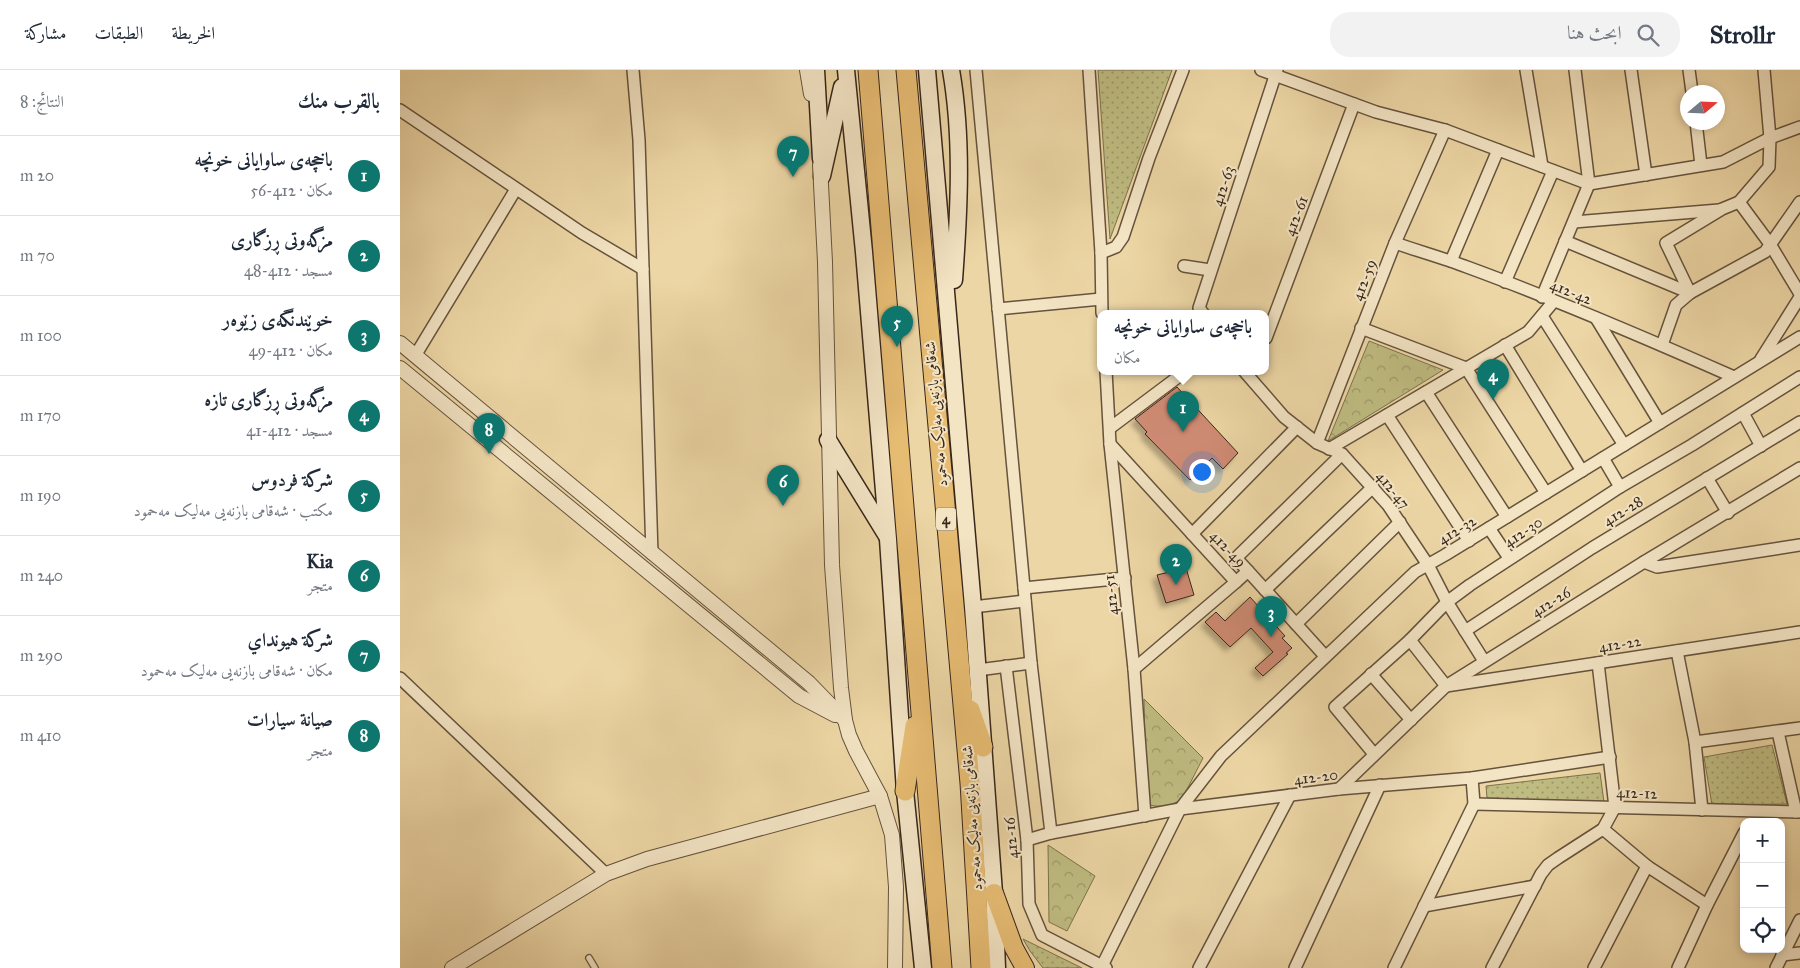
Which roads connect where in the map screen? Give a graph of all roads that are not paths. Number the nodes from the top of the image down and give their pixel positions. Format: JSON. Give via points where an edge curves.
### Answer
{"nodes":[{"id":1,"x":633,"y":70,"type":"edge"},
{"id":2,"x":807,"y":70,"type":"edge"},
{"id":3,"x":816,"y":70,"type":"edge"},
{"id":4,"x":868,"y":70,"type":"edge"},
{"id":5,"x":906,"y":70,"type":"edge"},
{"id":6,"x":926,"y":70,"type":"edge"},
{"id":7,"x":951,"y":70,"type":"edge"},
{"id":8,"x":976,"y":70,"type":"edge"},
{"id":9,"x":1089,"y":70,"type":"edge"},
{"id":10,"x":1183,"y":70,"type":"edge"},
{"id":11,"x":1261,"y":70,"type":"edge"},
{"id":12,"x":1526,"y":70,"type":"edge"},
{"id":13,"x":1575,"y":70,"type":"edge"},
{"id":14,"x":1631,"y":70,"type":"edge"},
{"id":15,"x":1689,"y":70,"type":"edge"},
{"id":16,"x":1764,"y":70,"type":"edge"},
{"id":17,"x":846,"y":71,"type":"edge"},
{"id":18,"x":1276,"y":72,"type":"edge"},
{"id":19,"x":1691,"y":85,"type":"edge"},
{"id":20,"x":1354,"y":104,"type":"junction"},
{"id":21,"x":400,"y":110,"type":"edge"},
{"id":22,"x":1800,"y":127,"type":"edge"},
{"id":23,"x":1445,"y":130,"type":"junction"},
{"id":24,"x":1697,"y":130,"type":"edge"},
{"id":25,"x":1770,"y":138,"type":"junction"},
{"id":26,"x":1498,"y":150,"type":"junction"},
{"id":27,"x":1701,"y":165,"type":"junction"},
{"id":28,"x":1547,"y":168,"type":"junction"},
{"id":29,"x":1646,"y":175,"type":"junction"},
{"id":30,"x":822,"y":176,"type":"junction"},
{"id":31,"x":1589,"y":184,"type":"junction"},
{"id":32,"x":516,"y":189,"type":"junction"},
{"id":33,"x":1739,"y":202,"type":"junction"},
{"id":34,"x":1800,"y":202,"type":"edge"},
{"id":35,"x":1722,"y":209,"type":"junction"},
{"id":36,"x":1574,"y":222,"type":"junction"},
{"id":37,"x":1565,"y":241,"type":"junction"},
{"id":38,"x":1394,"y":242,"type":"junction"},
{"id":39,"x":1770,"y":244,"type":"junction"},
{"id":40,"x":1101,"y":253,"type":"junction"},
{"id":41,"x":1451,"y":262,"type":"junction"},
{"id":42,"x":1184,"y":266,"type":"dead end"},
{"id":43,"x":643,"y":269,"type":"junction"},
{"id":44,"x":1210,"y":270,"type":"junction"},
{"id":45,"x":1505,"y":282,"type":"junction"},
{"id":46,"x":1690,"y":294,"type":"junction"},
{"id":47,"x":1800,"y":296,"type":"edge"},
{"id":48,"x":1542,"y":297,"type":"junction"},
{"id":49,"x":1101,"y":298,"type":"junction"},
{"id":50,"x":1554,"y":302,"type":"junction"},
{"id":51,"x":998,"y":309,"type":"junction"},
{"id":52,"x":1102,"y":310,"type":"edge"},
{"id":53,"x":1201,"y":310,"type":"edge"},
{"id":54,"x":1542,"y":316,"type":"junction"},
{"id":55,"x":1596,"y":318,"type":"junction"},
{"id":56,"x":950,"y":322,"type":"junction"},
{"id":57,"x":1361,"y":328,"type":"junction"},
{"id":58,"x":1269,"y":330,"type":"edge"},
{"id":59,"x":1800,"y":337,"type":"edge"},
{"id":60,"x":400,"y":343,"type":"edge"},
{"id":61,"x":1662,"y":344,"type":"junction"},
{"id":62,"x":1505,"y":345,"type":"junction"},
{"id":63,"x":415,"y":356,"type":"junction"},
{"id":64,"x":1758,"y":362,"type":"junction"},
{"id":65,"x":400,"y":368,"type":"edge"},
{"id":66,"x":1466,"y":368,"type":"junction"},
{"id":67,"x":1106,"y":375,"type":"edge"},
{"id":68,"x":1181,"y":375,"type":"edge"},
{"id":69,"x":1251,"y":375,"type":"edge"},
{"id":70,"x":1734,"y":377,"type":"junction"},
{"id":71,"x":1800,"y":377,"type":"edge"},
{"id":72,"x":1426,"y":392,"type":"junction"},
{"id":73,"x":1743,"y":413,"type":"junction"},
{"id":74,"x":1386,"y":415,"type":"junction"},
{"id":75,"x":1800,"y":422,"type":"edge"},
{"id":76,"x":1660,"y":423,"type":"junction"},
{"id":77,"x":1110,"y":428,"type":"junction"},
{"id":78,"x":1297,"y":428,"type":"junction"},
{"id":79,"x":828,"y":440,"type":"junction"},
{"id":80,"x":1317,"y":443,"type":"junction"},
{"id":81,"x":1110,"y":444,"type":"junction"},
{"id":82,"x":1624,"y":445,"type":"junction"},
{"id":83,"x":1761,"y":446,"type":"junction"},
{"id":84,"x":1329,"y":449,"type":"junction"},
{"id":85,"x":1342,"y":454,"type":"junction"},
{"id":86,"x":1604,"y":458,"type":"junction"},
{"id":87,"x":1800,"y":468,"type":"edge"},
{"id":88,"x":1582,"y":471,"type":"junction"},
{"id":89,"x":1707,"y":478,"type":"junction"},
{"id":90,"x":1373,"y":487,"type":"junction"},
{"id":91,"x":1620,"y":487,"type":"junction"},
{"id":92,"x":1546,"y":493,"type":"junction"},
{"id":93,"x":1728,"y":513,"type":"junction"},
{"id":94,"x":1507,"y":517,"type":"junction"},
{"id":95,"x":1400,"y":522,"type":"junction"},
{"id":96,"x":1490,"y":528,"type":"junction"},
{"id":97,"x":1192,"y":534,"type":"junction"},
{"id":98,"x":888,"y":539,"type":"junction"},
{"id":99,"x":1469,"y":541,"type":"junction"},
{"id":100,"x":1800,"y":545,"type":"edge"},
{"id":101,"x":652,"y":554,"type":"junction"},
{"id":102,"x":1236,"y":558,"type":"junction"},
{"id":103,"x":1510,"y":558,"type":"junction"},
{"id":104,"x":1644,"y":562,"type":"junction"},
{"id":105,"x":1428,"y":565,"type":"junction"},
{"id":106,"x":1224,"y":568,"type":"junction"},
{"id":107,"x":1248,"y":571,"type":"junction"},
{"id":108,"x":1125,"y":578,"type":"junction"},
{"id":109,"x":1236,"y":582,"type":"junction"},
{"id":110,"x":1024,"y":588,"type":"junction"},
{"id":111,"x":1265,"y":590,"type":"junction"},
{"id":112,"x":1025,"y":601,"type":"junction"},
{"id":113,"x":1447,"y":602,"type":"junction"},
{"id":114,"x":973,"y":607,"type":"junction"},
{"id":115,"x":1296,"y":624,"type":"junction"},
{"id":116,"x":1465,"y":630,"type":"junction"},
{"id":117,"x":1800,"y":632,"type":"edge"},
{"id":118,"x":1410,"y":640,"type":"junction"},
{"id":119,"x":1677,"y":651,"type":"junction"},
{"id":120,"x":1325,"y":656,"type":"junction"},
{"id":121,"x":1484,"y":661,"type":"junction"},
{"id":122,"x":1031,"y":663,"type":"junction"},
{"id":123,"x":1598,"y":663,"type":"junction"},
{"id":124,"x":1006,"y":666,"type":"junction"},
{"id":125,"x":1134,"y":669,"type":"junction"},
{"id":126,"x":978,"y":670,"type":"junction"},
{"id":127,"x":1372,"y":674,"type":"junction"},
{"id":128,"x":400,"y":678,"type":"edge"},
{"id":129,"x":809,"y":682,"type":"junction"},
{"id":130,"x":961,"y":685,"type":"junction"},
{"id":131,"x":1446,"y":686,"type":"junction"},
{"id":132,"x":799,"y":696,"type":"junction"},
{"id":133,"x":919,"y":698,"type":"junction"},
{"id":134,"x":845,"y":720,"type":"junction"},
{"id":135,"x":1411,"y":720,"type":"junction"},
{"id":136,"x":1800,"y":728,"type":"edge"},
{"id":137,"x":1778,"y":732,"type":"junction"},
{"id":138,"x":1695,"y":742,"type":"junction"},
{"id":139,"x":983,"y":747,"type":"junction"},
{"id":140,"x":1374,"y":754,"type":"junction"},
{"id":141,"x":1610,"y":756,"type":"junction"},
{"id":142,"x":1472,"y":778,"type":"junction"},
{"id":143,"x":1380,"y":786,"type":"junction"},
{"id":144,"x":1339,"y":789,"type":"junction"},
{"id":145,"x":905,"y":791,"type":"junction"},
{"id":146,"x":1290,"y":795,"type":"junction"},
{"id":147,"x":880,"y":796,"type":"junction"},
{"id":148,"x":1474,"y":804,"type":"junction"},
{"id":149,"x":1614,"y":807,"type":"junction"},
{"id":150,"x":1180,"y":809,"type":"junction"},
{"id":151,"x":1702,"y":810,"type":"junction"},
{"id":152,"x":1798,"y":812,"type":"edge"},
{"id":153,"x":1145,"y":816,"type":"junction"},
{"id":154,"x":1752,"y":817,"type":"edge"},
{"id":155,"x":1603,"y":829,"type":"junction"},
{"id":156,"x":1051,"y":833,"type":"junction"},
{"id":157,"x":1028,"y":840,"type":"junction"},
{"id":158,"x":1740,"y":841,"type":"edge"},
{"id":159,"x":1647,"y":866,"type":"junction"},
{"id":160,"x":606,"y":874,"type":"junction"},
{"id":161,"x":1535,"y":886,"type":"junction"},
{"id":162,"x":994,"y":893,"type":"junction"},
{"id":163,"x":1707,"y":905,"type":"junction"},
{"id":164,"x":1424,"y":906,"type":"junction"},
{"id":165,"x":1800,"y":920,"type":"edge"},
{"id":166,"x":1800,"y":953,"type":"edge"},
{"id":167,"x":1782,"y":955,"type":"junction"},
{"id":168,"x":588,"y":958,"type":"dead end"},
{"id":169,"x":1104,"y":967,"type":"edge"},
{"id":170,"x":452,"y":968,"type":"edge"},
{"id":171,"x":595,"y":968,"type":"edge"},
{"id":172,"x":895,"y":968,"type":"edge"},
{"id":173,"x":923,"y":968,"type":"edge"},
{"id":174,"x":942,"y":968,"type":"edge"},
{"id":175,"x":981,"y":968,"type":"edge"},
{"id":176,"x":997,"y":968,"type":"edge"},
{"id":177,"x":1025,"y":968,"type":"edge"},
{"id":178,"x":1200,"y":968,"type":"edge"},
{"id":179,"x":1295,"y":968,"type":"edge"},
{"id":180,"x":1394,"y":968,"type":"edge"},
{"id":181,"x":1492,"y":968,"type":"edge"},
{"id":182,"x":1594,"y":968,"type":"edge"},
{"id":183,"x":1678,"y":968,"type":"edge"},
{"id":184,"x":1776,"y":968,"type":"edge"}],
"edges":[{"from":1,"to":43,"type":"street"},
{"from":2,"to":30,"type":"street"},
{"from":3,"to":30,"type":"main road"},
{"from":4,"to":133,"type":"highway"},
{"from":5,"to":130,"type":"highway","name":"شەقامی بازنەیی مەلیک مەحمود","number":"4"},
{"from":6,"to":56,"type":"main road"},
{"from":7,"to":56,"type":"main road","via":[[958,162]]},
{"from":8,"to":51,"type":"street"},
{"from":9,"to":40,"type":"street"},
{"from":10,"to":40,"type":"street","via":[[1123,237],[1116,247]]},
{"from":11,"to":18,"type":"street"},
{"from":12,"to":28,"type":"street"},
{"from":13,"to":31,"type":"street"},
{"from":14,"to":29,"type":"street"},
{"from":15,"to":19,"type":"street"},
{"from":16,"to":25,"type":"street"},
{"from":17,"to":30,"type":"main road"},
{"from":17,"to":98,"type":"main road"},
{"from":18,"to":20,"type":"street"},
{"from":18,"to":44,"type":"street","name":"412-63"},
{"from":20,"to":23,"type":"street"},
{"from":20,"to":58,"type":"street","name":"412-61"},
{"from":21,"to":32,"type":"street"},
{"from":22,"to":25,"type":"street"},
{"from":23,"to":26,"type":"street"},
{"from":23,"to":38,"type":"street","name":"412-59"},
{"from":24,"to":27,"type":"street"},
{"from":25,"to":27,"type":"street","via":[[1722,162]]},
{"from":25,"to":33,"type":"street","via":[[1769,167]]},
{"from":26,"to":28,"type":"street"},
{"from":26,"to":41,"type":"street"},
{"from":27,"to":29,"type":"street"},
{"from":28,"to":31,"type":"street"},
{"from":28,"to":45,"type":"street"},
{"from":29,"to":31,"type":"street"},
{"from":30,"to":79,"type":"street"},
{"from":31,"to":36,"type":"street"},
{"from":32,"to":43,"type":"street"},
{"from":32,"to":63,"type":"street"},
{"from":33,"to":35,"type":"street"},
{"from":33,"to":39,"type":"street"},
{"from":34,"to":39,"type":"street"},
{"from":35,"to":36,"type":"street"},
{"from":35,"to":46,"type":"street","via":[[1666,243]]},
{"from":36,"to":37,"type":"street"},
{"from":37,"to":46,"type":"street"},
{"from":37,"to":48,"type":"street"},
{"from":38,"to":41,"type":"street","name":"412-42"},
{"from":38,"to":57,"type":"street","name":"412-59"},
{"from":39,"to":46,"type":"street","via":[[1765,252]]},
{"from":39,"to":47,"type":"street"},
{"from":40,"to":49,"type":"street"},
{"from":41,"to":45,"type":"street","name":"412-42"},
{"from":42,"to":44,"type":"street"},
{"from":43,"to":101,"type":"street"},
{"from":44,"to":53,"type":"street","name":"412-63"},
{"from":45,"to":48,"type":"street","name":"412-42"},
{"from":46,"to":61,"type":"street","via":[[1676,305]]},
{"from":47,"to":64,"type":"street"},
{"from":48,"to":50,"type":"street","name":"412-42"},
{"from":49,"to":51,"type":"street"},
{"from":49,"to":52,"type":"street"},
{"from":50,"to":54,"type":"street"},
{"from":50,"to":55,"type":"street","name":"412-42"},
{"from":51,"to":110,"type":"street"},
{"from":54,"to":62,"type":"street","via":[[1528,332]]},
{"from":54,"to":82,"type":"street"},
{"from":55,"to":61,"type":"street","name":"412-42"},
{"from":55,"to":76,"type":"street"},
{"from":56,"to":114,"type":"main road"},
{"from":57,"to":66,"type":"street"},
{"from":57,"to":80,"type":"street","name":"412-59"},
{"from":59,"to":64,"type":"street","name":"412-32"},
{"from":60,"to":63,"type":"street"},
{"from":61,"to":70,"type":"street","name":"412-42"},
{"from":62,"to":66,"type":"street"},
{"from":62,"to":88,"type":"street"},
{"from":63,"to":101,"type":"street"},
{"from":64,"to":70,"type":"street","name":"412-32"},
{"from":65,"to":132,"type":"street"},
{"from":66,"to":72,"type":"street"},
{"from":66,"to":92,"type":"street"},
{"from":67,"to":77,"type":"street","name":"412-51"},
{"from":68,"to":77,"type":"street"},
{"from":69,"to":78,"type":"street","name":"412-47","via":[[1284,417]]},
{"from":70,"to":76,"type":"street","name":"412-32"},
{"from":71,"to":73,"type":"street","name":"412-30"},
{"from":72,"to":74,"type":"street"},
{"from":72,"to":94,"type":"street"},
{"from":73,"to":83,"type":"street"},
{"from":73,"to":91,"type":"street","name":"412-30"},
{"from":74,"to":84,"type":"street"},
{"from":74,"to":99,"type":"street"},
{"from":75,"to":83,"type":"street","name":"412-28"},
{"from":76,"to":82,"type":"street","name":"412-32"},
{"from":77,"to":81,"type":"street","name":"412-51"},
{"from":78,"to":80,"type":"street","name":"412-47"},
{"from":78,"to":97,"type":"street"},
{"from":79,"to":98,"type":"main road"},
{"from":79,"to":134,"type":"street","via":[[832,566]]},
{"from":80,"to":84,"type":"street","name":"412-47"},
{"from":81,"to":97,"type":"street","name":"412-49"},
{"from":81,"to":108,"type":"street","name":"412-51"},
{"from":82,"to":86,"type":"street","name":"412-32"},
{"from":83,"to":89,"type":"street","name":"412-28"},
{"from":84,"to":85,"type":"street","name":"412-47"},
{"from":85,"to":90,"type":"street","name":"412-47"},
{"from":85,"to":102,"type":"street"},
{"from":86,"to":88,"type":"street","name":"412-32"},
{"from":86,"to":91,"type":"street"},
{"from":87,"to":93,"type":"street","name":"412-26"},
{"from":88,"to":92,"type":"street","name":"412-32"},
{"from":89,"to":93,"type":"street"},
{"from":89,"to":116,"type":"street","name":"412-28"},
{"from":90,"to":95,"type":"street","name":"412-47"},
{"from":90,"to":111,"type":"street"},
{"from":91,"to":103,"type":"street","name":"412-30"},
{"from":92,"to":94,"type":"street","name":"412-32"},
{"from":93,"to":104,"type":"street","name":"412-26"},
{"from":94,"to":96,"type":"street","name":"412-32"},
{"from":95,"to":105,"type":"street","name":"412-47"},
{"from":95,"to":115,"type":"street"},
{"from":96,"to":99,"type":"street","name":"412-32"},
{"from":96,"to":103,"type":"street"},
{"from":97,"to":106,"type":"street","name":"412-49"},
{"from":98,"to":145,"type":"main road"},
{"from":99,"to":105,"type":"street","name":"412-32"},
{"from":100,"to":104,"type":"street","via":[[1657,567]]},
{"from":101,"to":129,"type":"street"},
{"from":102,"to":106,"type":"street"},
{"from":102,"to":107,"type":"street"},
{"from":103,"to":113,"type":"street","name":"412-30"},
{"from":104,"to":121,"type":"street","name":"412-26"},
{"from":105,"to":113,"type":"street","name":"412-47"},
{"from":105,"to":120,"type":"street","name":"412-32","via":[[1415,572]]},
{"from":106,"to":109,"type":"street","name":"412-49"},
{"from":107,"to":109,"type":"street","name":"412-49"},
{"from":107,"to":111,"type":"street","name":"412-49"},
{"from":108,"to":110,"type":"street"},
{"from":108,"to":125,"type":"street","name":"412-51"},
{"from":109,"to":125,"type":"street"},
{"from":110,"to":112,"type":"street"},
{"from":111,"to":115,"type":"street","name":"412-49"},
{"from":112,"to":114,"type":"street"},
{"from":112,"to":122,"type":"street"},
{"from":113,"to":116,"type":"street","name":"412-47"},
{"from":113,"to":118,"type":"street","name":"412-30"},
{"from":114,"to":126,"type":"main road"},
{"from":115,"to":120,"type":"street","name":"412-49"},
{"from":116,"to":121,"type":"street","name":"412-47"},
{"from":117,"to":119,"type":"street","name":"412-22"},
{"from":118,"to":127,"type":"street","name":"412-30"},
{"from":118,"to":131,"type":"street"},
{"from":119,"to":123,"type":"street","name":"412-22"},
{"from":119,"to":138,"type":"street"},
{"from":120,"to":150,"type":"street","name":"412-32","via":[[1221,756]]},
{"from":121,"to":131,"type":"street","name":"412-26"},
{"from":122,"to":124,"type":"street"},
{"from":122,"to":156,"type":"street"},
{"from":123,"to":131,"type":"street","name":"412-22"},
{"from":123,"to":141,"type":"street"},
{"from":124,"to":126,"type":"street"},
{"from":124,"to":157,"type":"street","name":"412-16"},
{"from":125,"to":153,"type":"street","name":"412-51"},
{"from":126,"to":139,"type":"main road"},
{"from":127,"to":135,"type":"street"},
{"from":127,"to":140,"type":"street","name":"412-30","via":[[1335,706]]},
{"from":128,"to":160,"type":"street"},
{"from":129,"to":132,"type":"street"},
{"from":129,"to":134,"type":"street"},
{"from":130,"to":139,"type":"highway"},
{"from":130,"to":175,"type":"highway","name":"شەقامی بازنەیی مەلیک مەحمود","number":"4"},
{"from":131,"to":135,"type":"street","name":"412-26"},
{"from":132,"to":134,"type":"street"},
{"from":133,"to":145,"type":"highway"},
{"from":133,"to":174,"type":"highway"},
{"from":134,"to":147,"type":"street","via":[[856,751]]},
{"from":135,"to":140,"type":"street","name":"412-26"},
{"from":136,"to":137,"type":"street"},
{"from":137,"to":138,"type":"street"},
{"from":137,"to":152,"type":"street"},
{"from":138,"to":151,"type":"street"},
{"from":139,"to":162,"type":"main road"},
{"from":140,"to":144,"type":"street","name":"412-26"},
{"from":141,"to":142,"type":"street","name":"412-20"},
{"from":141,"to":149,"type":"street"},
{"from":142,"to":143,"type":"street","name":"412-20"},
{"from":142,"to":148,"type":"street"},
{"from":143,"to":144,"type":"street","name":"412-20"},
{"from":143,"to":179,"type":"street"},
{"from":144,"to":146,"type":"street","name":"412-20"},
{"from":145,"to":173,"type":"main road"},
{"from":146,"to":150,"type":"street","name":"412-20"},
{"from":146,"to":178,"type":"street"},
{"from":147,"to":160,"type":"street","via":[[647,859]]},
{"from":147,"to":172,"type":"street","via":[[892,835],[896,887]]},
{"from":148,"to":149,"type":"street","name":"412-12"},
{"from":148,"to":164,"type":"street"},
{"from":149,"to":151,"type":"street","name":"412-12"},
{"from":149,"to":155,"type":"street"},
{"from":150,"to":153,"type":"street","name":"412-20"},
{"from":150,"to":169,"type":"street","name":"412-32"},
{"from":151,"to":154,"type":"street","name":"412-12"},
{"from":152,"to":154,"type":"street","name":"412-12"},
{"from":153,"to":156,"type":"street","name":"412-20"},
{"from":155,"to":159,"type":"street"},
{"from":155,"to":161,"type":"street","via":[[1548,865]]},
{"from":156,"to":157,"type":"street","name":"412-20"},
{"from":157,"to":169,"type":"street","name":"412-16","via":[[1029,904],[1042,935]]},
{"from":158,"to":163,"type":"street"},
{"from":159,"to":163,"type":"street"},
{"from":159,"to":182,"type":"street"},
{"from":160,"to":170,"type":"street"},
{"from":161,"to":164,"type":"street"},
{"from":161,"to":181,"type":"street"},
{"from":162,"to":176,"type":"main road"},
{"from":162,"to":177,"type":"main road","via":[[1014,948]]},
{"from":163,"to":183,"type":"street"},
{"from":164,"to":180,"type":"street"},
{"from":165,"to":167,"type":"street"},
{"from":166,"to":167,"type":"street"},
{"from":167,"to":184,"type":"street"},
{"from":168,"to":171,"type":"lane"}]}
